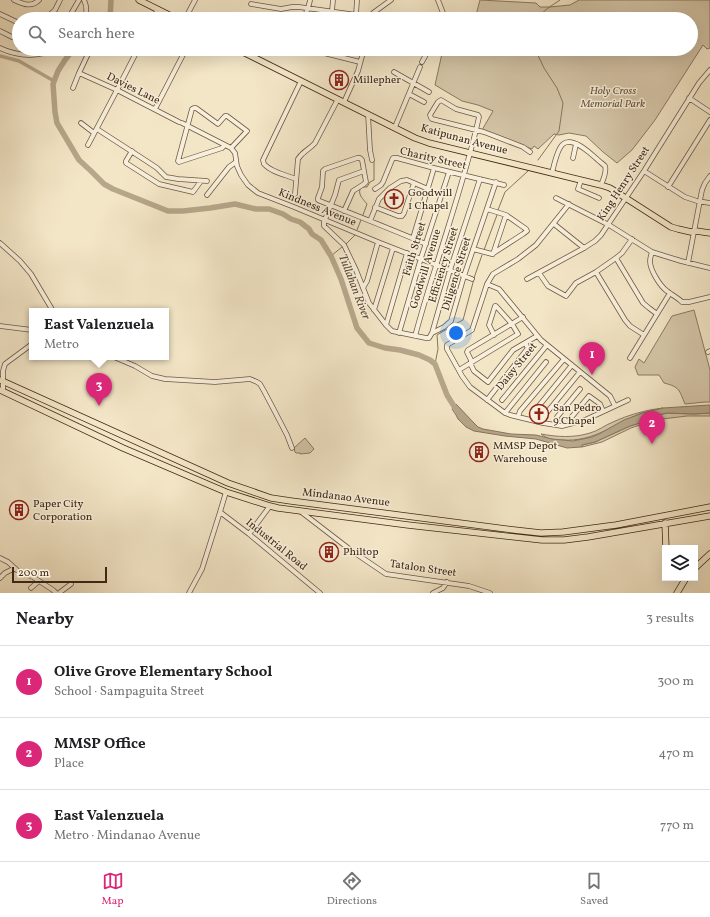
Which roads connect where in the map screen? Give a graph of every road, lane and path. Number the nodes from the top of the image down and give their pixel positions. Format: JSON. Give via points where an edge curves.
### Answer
{"nodes":[{"id":1,"x":14,"y":0,"type":"edge"},
{"id":2,"x":39,"y":0,"type":"edge"},
{"id":3,"x":60,"y":0,"type":"edge"},
{"id":4,"x":79,"y":0,"type":"edge"},
{"id":5,"x":84,"y":0,"type":"edge"},
{"id":6,"x":139,"y":0,"type":"edge"},
{"id":7,"x":194,"y":0,"type":"edge"},
{"id":8,"x":310,"y":0,"type":"edge"},
{"id":9,"x":333,"y":0,"type":"edge"},
{"id":10,"x":357,"y":0,"type":"edge"},
{"id":11,"x":391,"y":0,"type":"edge"},
{"id":12,"x":438,"y":0,"type":"edge"},
{"id":13,"x":146,"y":2,"type":"edge"},
{"id":14,"x":251,"y":4,"type":"dead end"},
{"id":15,"x":308,"y":8,"type":"junction"},
{"id":16,"x":158,"y":9,"type":"junction"},
{"id":17,"x":332,"y":11,"type":"junction"},
{"id":18,"x":53,"y":12,"type":"edge"},
{"id":19,"x":72,"y":12,"type":"edge"},
{"id":20,"x":87,"y":12,"type":"edge"},
{"id":21,"x":156,"y":12,"type":"edge"},
{"id":22,"x":164,"y":12,"type":"edge"},
{"id":23,"x":188,"y":12,"type":"edge"},
{"id":24,"x":307,"y":12,"type":"edge"},
{"id":25,"x":340,"y":12,"type":"edge"},
{"id":26,"x":356,"y":12,"type":"edge"},
{"id":27,"x":374,"y":12,"type":"edge"},
{"id":28,"x":444,"y":12,"type":"edge"},
{"id":29,"x":0,"y":14,"type":"edge"},
{"id":30,"x":12,"y":20,"type":"edge"},
{"id":31,"x":0,"y":31,"type":"edge"},
{"id":32,"x":12,"y":37,"type":"edge"},
{"id":33,"x":0,"y":48,"type":"edge"},
{"id":34,"x":12,"y":53,"type":"edge"},
{"id":35,"x":87,"y":56,"type":"edge"},
{"id":36,"x":134,"y":56,"type":"edge"},
{"id":37,"x":182,"y":56,"type":"edge"},
{"id":38,"x":251,"y":56,"type":"edge"},
{"id":39,"x":336,"y":56,"type":"edge"},
{"id":40,"x":362,"y":56,"type":"edge"},
{"id":41,"x":425,"y":56,"type":"edge"},
{"id":42,"x":360,"y":62,"type":"junction"},
{"id":43,"x":422,"y":62,"type":"dead end"},
{"id":44,"x":420,"y":67,"type":"dead end"},
{"id":45,"x":710,"y":70,"type":"edge"},
{"id":46,"x":394,"y":72,"type":"dead end"},
{"id":47,"x":78,"y":73,"type":"junction"},
{"id":48,"x":301,"y":81,"type":"junction"},
{"id":49,"x":413,"y":83,"type":"junction"},
{"id":50,"x":73,"y":88,"type":"dead end"},
{"id":51,"x":117,"y":90,"type":"junction"},
{"id":52,"x":429,"y":92,"type":"dead end"},
{"id":53,"x":409,"y":94,"type":"junction"},
{"id":54,"x":689,"y":98,"type":"junction"},
{"id":55,"x":338,"y":99,"type":"junction"},
{"id":56,"x":344,"y":102,"type":"junction"},
{"id":57,"x":424,"y":102,"type":"dead end"},
{"id":58,"x":155,"y":109,"type":"junction"},
{"id":59,"x":710,"y":112,"type":"edge"},
{"id":60,"x":368,"y":114,"type":"junction"},
{"id":61,"x":710,"y":120,"type":"edge"},
{"id":62,"x":81,"y":123,"type":"dead end"},
{"id":63,"x":188,"y":125,"type":"junction"},
{"id":64,"x":395,"y":128,"type":"junction"},
{"id":65,"x":476,"y":130,"type":"junction"},
{"id":66,"x":96,"y":131,"type":"junction"},
{"id":67,"x":576,"y":144,"type":"junction"},
{"id":68,"x":88,"y":145,"type":"dead end"},
{"id":69,"x":225,"y":145,"type":"junction"},
{"id":70,"x":231,"y":148,"type":"junction"},
{"id":71,"x":132,"y":151,"type":"junction"},
{"id":72,"x":530,"y":152,"type":"dead end"},
{"id":73,"x":471,"y":153,"type":"junction"},
{"id":74,"x":573,"y":158,"type":"dead end"},
{"id":75,"x":372,"y":160,"type":"dead end"},
{"id":76,"x":236,"y":162,"type":"junction"},
{"id":77,"x":434,"y":168,"type":"junction"},
{"id":78,"x":364,"y":171,"type":"junction"},
{"id":79,"x":644,"y":171,"type":"junction"},
{"id":80,"x":450,"y":172,"type":"junction"},
{"id":81,"x":552,"y":173,"type":"junction"},
{"id":82,"x":164,"y":175,"type":"junction"},
{"id":83,"x":465,"y":175,"type":"junction"},
{"id":84,"x":710,"y":176,"type":"edge"},
{"id":85,"x":296,"y":179,"type":"junction"},
{"id":86,"x":480,"y":179,"type":"junction"},
{"id":87,"x":581,"y":180,"type":"junction"},
{"id":88,"x":201,"y":181,"type":"junction"},
{"id":89,"x":207,"y":181,"type":"dead end"},
{"id":90,"x":496,"y":182,"type":"junction"},
{"id":91,"x":414,"y":183,"type":"junction"},
{"id":92,"x":159,"y":184,"type":"junction"},
{"id":93,"x":504,"y":184,"type":"dead end"},
{"id":94,"x":601,"y":185,"type":"junction"},
{"id":95,"x":668,"y":187,"type":"junction"},
{"id":96,"x":428,"y":189,"type":"junction"},
{"id":97,"x":385,"y":193,"type":"junction"},
{"id":98,"x":295,"y":194,"type":"dead end"},
{"id":99,"x":207,"y":195,"type":"dead end"},
{"id":100,"x":556,"y":198,"type":"dead end"},
{"id":101,"x":599,"y":198,"type":"dead end"},
{"id":102,"x":626,"y":198,"type":"junction"},
{"id":103,"x":700,"y":202,"type":"junction"},
{"id":104,"x":569,"y":204,"type":"junction"},
{"id":105,"x":710,"y":204,"type":"edge"},
{"id":106,"x":331,"y":205,"type":"junction"},
{"id":107,"x":375,"y":208,"type":"junction"},
{"id":108,"x":487,"y":209,"type":"junction"},
{"id":109,"x":344,"y":211,"type":"junction"},
{"id":110,"x":506,"y":215,"type":"junction"},
{"id":111,"x":325,"y":220,"type":"junction"},
{"id":112,"x":370,"y":221,"type":"junction"},
{"id":113,"x":554,"y":224,"type":"junction"},
{"id":114,"x":609,"y":225,"type":"junction"},
{"id":115,"x":693,"y":232,"type":"junction"},
{"id":116,"x":710,"y":233,"type":"edge"},
{"id":117,"x":710,"y":237,"type":"edge"},
{"id":118,"x":412,"y":238,"type":"junction"},
{"id":119,"x":632,"y":239,"type":"junction"},
{"id":120,"x":378,"y":242,"type":"junction"},
{"id":121,"x":0,"y":243,"type":"edge"},
{"id":122,"x":426,"y":244,"type":"junction"},
{"id":123,"x":393,"y":248,"type":"junction"},
{"id":124,"x":584,"y":248,"type":"junction"},
{"id":125,"x":474,"y":249,"type":"junction"},
{"id":126,"x":652,"y":252,"type":"junction"},
{"id":127,"x":407,"y":253,"type":"junction"},
{"id":128,"x":492,"y":254,"type":"junction"},
{"id":129,"x":421,"y":258,"type":"junction"},
{"id":130,"x":616,"y":258,"type":"junction"},
{"id":131,"x":688,"y":263,"type":"junction"},
{"id":132,"x":436,"y":265,"type":"junction"},
{"id":133,"x":710,"y":268,"type":"edge"},
{"id":134,"x":450,"y":270,"type":"junction"},
{"id":135,"x":539,"y":272,"type":"junction"},
{"id":136,"x":596,"y":272,"type":"junction"},
{"id":137,"x":464,"y":276,"type":"junction"},
{"id":138,"x":472,"y":279,"type":"dead end"},
{"id":139,"x":528,"y":279,"type":"dead end"},
{"id":140,"x":487,"y":284,"type":"junction"},
{"id":141,"x":363,"y":288,"type":"junction"},
{"id":142,"x":670,"y":293,"type":"junction"},
{"id":143,"x":710,"y":297,"type":"edge"},
{"id":144,"x":51,"y":308,"type":"edge"},
{"id":145,"x":374,"y":310,"type":"junction"},
{"id":146,"x":657,"y":314,"type":"junction"},
{"id":147,"x":523,"y":317,"type":"junction"},
{"id":148,"x":512,"y":324,"type":"junction"},
{"id":149,"x":386,"y":325,"type":"junction"},
{"id":150,"x":0,"y":326,"type":"edge"},
{"id":151,"x":29,"y":330,"type":"edge"},
{"id":152,"x":399,"y":333,"type":"junction"},
{"id":153,"x":432,"y":334,"type":"junction"},
{"id":154,"x":494,"y":334,"type":"junction"},
{"id":155,"x":644,"y":335,"type":"junction"},
{"id":156,"x":415,"y":336,"type":"junction"},
{"id":157,"x":537,"y":336,"type":"junction"},
{"id":158,"x":525,"y":343,"type":"junction"},
{"id":159,"x":547,"y":345,"type":"junction"},
{"id":160,"x":29,"y":346,"type":"edge"},
{"id":161,"x":630,"y":358,"type":"dead end"},
{"id":162,"x":564,"y":359,"type":"junction"},
{"id":163,"x":121,"y":360,"type":"edge"},
{"id":164,"x":471,"y":362,"type":"junction"},
{"id":165,"x":546,"y":362,"type":"dead end"},
{"id":166,"x":572,"y":365,"type":"junction"},
{"id":167,"x":459,"y":370,"type":"junction"},
{"id":168,"x":580,"y":372,"type":"junction"},
{"id":169,"x":2,"y":381,"type":"edge"},
{"id":170,"x":580,"y":389,"type":"dead end"},
{"id":171,"x":2,"y":391,"type":"edge"},
{"id":172,"x":487,"y":400,"type":"junction"},
{"id":173,"x":502,"y":400,"type":"dead end"},
{"id":174,"x":628,"y":400,"type":"dead end"},
{"id":175,"x":49,"y":403,"type":"junction"},
{"id":176,"x":615,"y":406,"type":"junction"},
{"id":177,"x":45,"y":411,"type":"junction"},
{"id":178,"x":603,"y":411,"type":"junction"},
{"id":179,"x":505,"y":413,"type":"junction"},
{"id":180,"x":518,"y":417,"type":"junction"},
{"id":181,"x":531,"y":420,"type":"junction"},
{"id":182,"x":543,"y":423,"type":"junction"},
{"id":183,"x":572,"y":423,"type":"junction"},
{"id":184,"x":556,"y":425,"type":"junction"},
{"id":185,"x":292,"y":448,"type":"dead end"},
{"id":186,"x":152,"y":449,"type":"junction"},
{"id":187,"x":148,"y":458,"type":"junction"},
{"id":188,"x":226,"y":492,"type":"junction"},
{"id":189,"x":270,"y":506,"type":"junction"},
{"id":190,"x":710,"y":507,"type":"edge"},
{"id":191,"x":300,"y":511,"type":"junction"},
{"id":192,"x":220,"y":512,"type":"junction"},
{"id":193,"x":710,"y":516,"type":"edge"},
{"id":194,"x":665,"y":523,"type":"junction"},
{"id":195,"x":616,"y":525,"type":"junction"},
{"id":196,"x":617,"y":532,"type":"junction"},
{"id":197,"x":248,"y":534,"type":"junction"},
{"id":198,"x":666,"y":545,"type":"edge"},
{"id":199,"x":710,"y":554,"type":"edge"},
{"id":200,"x":0,"y":558,"type":"edge"},
{"id":201,"x":698,"y":565,"type":"edge"},
{"id":202,"x":15,"y":568,"type":"junction"},
{"id":203,"x":0,"y":578,"type":"edge"},
{"id":204,"x":39,"y":581,"type":"junction"},
{"id":205,"x":684,"y":581,"type":"edge"},
{"id":206,"x":447,"y":582,"type":"junction"},
{"id":207,"x":71,"y":584,"type":"dead end"},
{"id":208,"x":30,"y":588,"type":"dead end"},
{"id":209,"x":56,"y":593,"type":"edge"},
{"id":210,"x":59,"y":593,"type":"edge"},
{"id":211,"x":188,"y":593,"type":"edge"},
{"id":212,"x":320,"y":593,"type":"edge"},
{"id":213,"x":433,"y":593,"type":"edge"},
{"id":214,"x":490,"y":593,"type":"edge"},
{"id":215,"x":677,"y":593,"type":"edge"}],
"edges":[{"from":1,"to":2,"type":"street","via":[[25,5]]},
{"from":3,"to":18,"type":"street"},
{"from":4,"to":19,"type":"street"},
{"from":5,"to":20,"type":"street"},
{"from":6,"to":13,"type":"main road"},
{"from":7,"to":23,"type":"street"},
{"from":8,"to":15,"type":"street"},
{"from":9,"to":17,"type":"street"},
{"from":10,"to":26,"type":"street"},
{"from":11,"to":27,"type":"street"},
{"from":12,"to":28,"type":"street"},
{"from":13,"to":16,"type":"main road"},
{"from":14,"to":15,"type":"street","via":[[281,9],[296,6]]},
{"from":15,"to":17,"type":"street"},
{"from":15,"to":24,"type":"street"},
{"from":16,"to":21,"type":"street"},
{"from":16,"to":22,"type":"main road"},
{"from":17,"to":25,"type":"street"},
{"from":29,"to":30,"type":"street"},
{"from":31,"to":32,"type":"street"},
{"from":33,"to":34,"type":"street"},
{"from":35,"to":47,"type":"street"},
{"from":36,"to":51,"type":"street"},
{"from":37,"to":58,"type":"street"},
{"from":38,"to":48,"type":"main road","name":"Katipunan Avenue"},
{"from":39,"to":42,"type":"street"},
{"from":40,"to":42,"type":"street"},
{"from":41,"to":43,"type":"street"},
{"from":42,"to":56,"type":"street"},
{"from":44,"to":49,"type":"street"},
{"from":45,"to":54,"type":"street","name":"King Henry Street"},
{"from":46,"to":49,"type":"street"},
{"from":47,"to":50,"type":"street"},
{"from":47,"to":51,"type":"street","name":"Davies Lane"},
{"from":48,"to":55,"type":"main road","name":"Katipunan Avenue"},
{"from":48,"to":85,"type":"street","via":[[263,160],[266,167]]},
{"from":49,"to":52,"type":"street"},
{"from":49,"to":53,"type":"street"},
{"from":51,"to":58,"type":"street","name":"Davies Lane"},
{"from":51,"to":66,"type":"street"},
{"from":53,"to":57,"type":"street"},
{"from":53,"to":64,"type":"street"},
{"from":54,"to":59,"type":"street"},
{"from":54,"to":79,"type":"street","name":"King Henry Street"},
{"from":55,"to":56,"type":"main road","name":"Katipunan Avenue"},
{"from":55,"to":85,"type":"street","via":[[315,143],[301,154]]},
{"from":56,"to":60,"type":"main road","name":"Katipunan Avenue"},
{"from":58,"to":63,"type":"street","name":"Davies Lane"},
{"from":60,"to":64,"type":"main road","name":"Katipunan Avenue"},
{"from":60,"to":75,"type":"street"},
{"from":61,"to":95,"type":"street"},
{"from":62,"to":66,"type":"street"},
{"from":63,"to":69,"type":"street"},
{"from":63,"to":69,"type":"street","via":[[178,162]]},
{"from":63,"to":70,"type":"street","via":[[194,108],[218,124],[227,116],[247,132]]},
{"from":64,"to":73,"type":"main road","name":"Katipunan Avenue","via":[[429,143]]},
{"from":65,"to":65,"type":"street","name":"Goodwill Avenue","via":[[478,115],[459,110],[440,100],[430,115],[432,119]]},
{"from":65,"to":72,"type":"street"},
{"from":65,"to":73,"type":"street","name":"Goodwill Avenue"},
{"from":66,"to":68,"type":"street"},
{"from":66,"to":71,"type":"street"},
{"from":67,"to":74,"type":"street"},
{"from":67,"to":81,"type":"street","via":[[570,142],[562,145]]},
{"from":67,"to":94,"type":"street","via":[[604,166]]},
{"from":69,"to":70,"type":"street"},
{"from":70,"to":76,"type":"street","name":"Kindness Avenue","via":[[235,153]]},
{"from":71,"to":82,"type":"street"},
{"from":71,"to":92,"type":"street","via":[[126,163]]},
{"from":73,"to":81,"type":"main road","name":"Katipunan Avenue"},
{"from":73,"to":83,"type":"street","name":"Goodwill Avenue"},
{"from":76,"to":99,"type":"street"},
{"from":76,"to":111,"type":"street","name":"Kindness Avenue","via":[[250,188]]},
{"from":77,"to":80,"type":"street","name":"Charity Street"},
{"from":77,"to":96,"type":"street"},
{"from":77,"to":97,"type":"street","name":"Charity Street","via":[[393,158],[383,182],[377,188]]},
{"from":78,"to":106,"type":"street","via":[[339,180]]},
{"from":78,"to":106,"type":"street","via":[[359,158],[323,171],[318,200]]},
{"from":78,"to":109,"type":"street","via":[[366,182],[353,191]]},
{"from":79,"to":95,"type":"street"},
{"from":79,"to":102,"type":"street","name":"King Henry Street"},
{"from":80,"to":83,"type":"street","name":"Charity Street"},
{"from":80,"to":122,"type":"street","name":"Faith Street"},
{"from":81,"to":87,"type":"main road","name":"Katipunan Avenue"},
{"from":82,"to":88,"type":"street","via":[[168,178]]},
{"from":82,"to":92,"type":"street"},
{"from":83,"to":86,"type":"street","name":"Charity Street"},
{"from":83,"to":132,"type":"street","name":"Goodwill Avenue"},
{"from":84,"to":103,"type":"street","via":[[702,190]]},
{"from":85,"to":98,"type":"street"},
{"from":86,"to":90,"type":"street","name":"Charity Street"},
{"from":86,"to":134,"type":"street","name":"Efficiency Street"},
{"from":87,"to":94,"type":"main road","name":"Katipunan Avenue"},
{"from":87,"to":101,"type":"street","via":[[579,190]]},
{"from":88,"to":89,"type":"street"},
{"from":88,"to":92,"type":"street","via":[[193,192]]},
{"from":90,"to":93,"type":"street","name":"Charity Street"},
{"from":90,"to":108,"type":"street","name":"Diligence Street"},
{"from":91,"to":96,"type":"street"},
{"from":91,"to":97,"type":"street","via":[[404,180]]},
{"from":91,"to":107,"type":"street","via":[[402,216]]},
{"from":94,"to":102,"type":"main road","name":"Katipunan Avenue"},
{"from":95,"to":103,"type":"street","via":[[690,200]]},
{"from":96,"to":118,"type":"street"},
{"from":97,"to":107,"type":"street"},
{"from":100,"to":104,"type":"street"},
{"from":102,"to":114,"type":"street","name":"King Henry Street"},
{"from":102,"to":115,"type":"main road","name":"Katipunan Avenue","via":[[667,225]]},
{"from":103,"to":105,"type":"street"},
{"from":103,"to":115,"type":"street"},
{"from":104,"to":113,"type":"street"},
{"from":104,"to":114,"type":"street"},
{"from":106,"to":109,"type":"street"},
{"from":106,"to":111,"type":"street"},
{"from":107,"to":112,"type":"street"},
{"from":108,"to":110,"type":"street"},
{"from":108,"to":125,"type":"street","name":"Diligence Street"},
{"from":109,"to":112,"type":"street"},
{"from":110,"to":128,"type":"street"},
{"from":110,"to":128,"type":"street","via":[[527,231]]},
{"from":111,"to":120,"type":"street","name":"Kindness Avenue"},
{"from":111,"to":141,"type":"street","name":"Diligence Street","via":[[325,227],[344,245]]},
{"from":112,"to":118,"type":"street"},
{"from":113,"to":124,"type":"street"},
{"from":113,"to":140,"type":"street","via":[[536,245],[493,274]]},
{"from":114,"to":119,"type":"street"},
{"from":114,"to":124,"type":"street","name":"King Henry Street","via":[[598,238]]},
{"from":115,"to":116,"type":"main road","name":"Katipunan Avenue"},
{"from":115,"to":117,"type":"main road","name":"Katipunan Avenue"},
{"from":115,"to":131,"type":"street"},
{"from":118,"to":122,"type":"street"},
{"from":119,"to":126,"type":"street"},
{"from":119,"to":130,"type":"street"},
{"from":120,"to":123,"type":"street","name":"Kindness Avenue"},
{"from":120,"to":141,"type":"street"},
{"from":121,"to":144,"type":"street","via":[[31,274]]},
{"from":122,"to":129,"type":"street","name":"Faith Street"},
{"from":123,"to":127,"type":"street","name":"Kindness Avenue"},
{"from":123,"to":145,"type":"street"},
{"from":124,"to":135,"type":"street","name":"King Henry Street"},
{"from":125,"to":128,"type":"street"},
{"from":125,"to":137,"type":"street","name":"Diligence Street"},
{"from":126,"to":131,"type":"street"},
{"from":126,"to":142,"type":"street","via":[[651,266],[661,285]]},
{"from":127,"to":129,"type":"street","name":"Kindness Avenue"},
{"from":127,"to":149,"type":"street"},
{"from":129,"to":132,"type":"street","name":"Kindness Avenue"},
{"from":129,"to":152,"type":"street","name":"Faith Street"},
{"from":130,"to":136,"type":"street"},
{"from":130,"to":146,"type":"street","via":[[643,303]]},
{"from":131,"to":133,"type":"street"},
{"from":132,"to":134,"type":"street","name":"Kindness Avenue"},
{"from":132,"to":156,"type":"street","name":"Goodwill Avenue"},
{"from":134,"to":137,"type":"street","name":"Kindness Avenue"},
{"from":134,"to":153,"type":"street","name":"Efficiency Street"},
{"from":135,"to":136,"type":"street","via":[[548,286],[566,296],[576,283]]},
{"from":135,"to":139,"type":"street","name":"King Henry Street"},
{"from":136,"to":155,"type":"street","via":[[625,320]]},
{"from":137,"to":138,"type":"street","name":"Kindness Avenue"},
{"from":137,"to":153,"type":"street","name":"Diligence Street","via":[[451,322]]},
{"from":140,"to":147,"type":"street","via":[[499,289]]},
{"from":140,"to":167,"type":"street","via":[[472,330],[447,346]]},
{"from":141,"to":145,"type":"street","name":"Diligence Street"},
{"from":142,"to":143,"type":"street","via":[[682,302]]},
{"from":142,"to":146,"type":"street"},
{"from":145,"to":149,"type":"street","name":"Diligence Street"},
{"from":146,"to":155,"type":"street"},
{"from":147,"to":148,"type":"street"},
{"from":147,"to":157,"type":"street"},
{"from":148,"to":154,"type":"street"},
{"from":148,"to":154,"type":"street","via":[[495,306],[489,325]]},
{"from":148,"to":164,"type":"street","via":[[517,335]]},
{"from":149,"to":152,"type":"street","name":"Diligence Street"},
{"from":150,"to":151,"type":"street"},
{"from":152,"to":156,"type":"street","name":"Diligence Street"},
{"from":153,"to":156,"type":"street","name":"Diligence Street","via":[[429,338]]},
{"from":154,"to":164,"type":"street","via":[[468,350]]},
{"from":155,"to":161,"type":"street"},
{"from":157,"to":158,"type":"street"},
{"from":157,"to":159,"type":"street"},
{"from":158,"to":164,"type":"street","via":[[513,350],[487,382],[474,370]]},
{"from":158,"to":172,"type":"street","via":[[528,348]]},
{"from":159,"to":162,"type":"street"},
{"from":159,"to":173,"type":"street","name":"Daisy Street"},
{"from":160,"to":169,"type":"street","via":[[5,364]]},
{"from":162,"to":166,"type":"street"},
{"from":162,"to":180,"type":"street","via":[[520,411]]},
{"from":163,"to":185,"type":"street","via":[[152,376],[165,379],[257,382],[287,434]]},
{"from":164,"to":167,"type":"street"},
{"from":165,"to":179,"type":"street"},
{"from":166,"to":168,"type":"street"},
{"from":166,"to":181,"type":"street","via":[[533,413]]},
{"from":167,"to":172,"type":"street","via":[[465,382]]},
{"from":168,"to":176,"type":"street","via":[[610,396]]},
{"from":168,"to":182,"type":"street","via":[[544,416]]},
{"from":169,"to":171,"type":"street"},
{"from":169,"to":175,"type":"main road","name":"Mindanao Avenue"},
{"from":170,"to":184,"type":"street","via":[[557,417]]},
{"from":171,"to":177,"type":"main road","name":"Mindanao Avenue"},
{"from":172,"to":179,"type":"street"},
{"from":174,"to":176,"type":"street"},
{"from":175,"to":177,"type":"main road"},
{"from":175,"to":186,"type":"main road","name":"Mindanao Avenue"},
{"from":176,"to":178,"type":"street"},
{"from":177,"to":187,"type":"main road","name":"Mindanao Avenue"},
{"from":178,"to":183,"type":"street"},
{"from":178,"to":183,"type":"street","via":[[600,404],[589,396],[570,419]]},
{"from":179,"to":180,"type":"street"},
{"from":180,"to":181,"type":"street"},
{"from":181,"to":182,"type":"street"},
{"from":182,"to":184,"type":"street"},
{"from":183,"to":184,"type":"street"},
{"from":186,"to":187,"type":"main road"},
{"from":186,"to":195,"type":"main road","name":"Mindanao Avenue","via":[[228,483],[271,498],[534,532],[563,532]]},
{"from":187,"to":188,"type":"main road","name":"Mindanao Avenue"},
{"from":188,"to":189,"type":"main road","name":"Mindanao Avenue"},
{"from":188,"to":192,"type":"street"},
{"from":189,"to":191,"type":"main road","name":"Mindanao Avenue"},
{"from":189,"to":197,"type":"street"},
{"from":190,"to":195,"type":"main road","name":"Mindanao Avenue"},
{"from":191,"to":196,"type":"main road","name":"Mindanao Avenue","via":[[534,540],[564,540]]},
{"from":191,"to":206,"type":"street","name":"Tatalon Street","via":[[386,574]]},
{"from":192,"to":197,"type":"street","name":"Industrial Road"},
{"from":192,"to":211,"type":"street","via":[[202,569]]},
{"from":193,"to":194,"type":"main road","name":"Mindanao Avenue"},
{"from":194,"to":196,"type":"main road","name":"Mindanao Avenue"},
{"from":194,"to":198,"type":"main road"},
{"from":195,"to":196,"type":"main road"},
{"from":197,"to":212,"type":"street","name":"Industrial Road"},
{"from":199,"to":201,"type":"main road"},
{"from":200,"to":202,"type":"street"},
{"from":202,"to":203,"type":"street"},
{"from":202,"to":204,"type":"street"},
{"from":204,"to":208,"type":"street"},
{"from":204,"to":209,"type":"street"},
{"from":205,"to":215,"type":"main road"},
{"from":206,"to":213,"type":"street","via":[[443,588]]},
{"from":206,"to":214,"type":"street","name":"Tatalon Street","via":[[471,586]]},
{"from":207,"to":210,"type":"street"}]}
